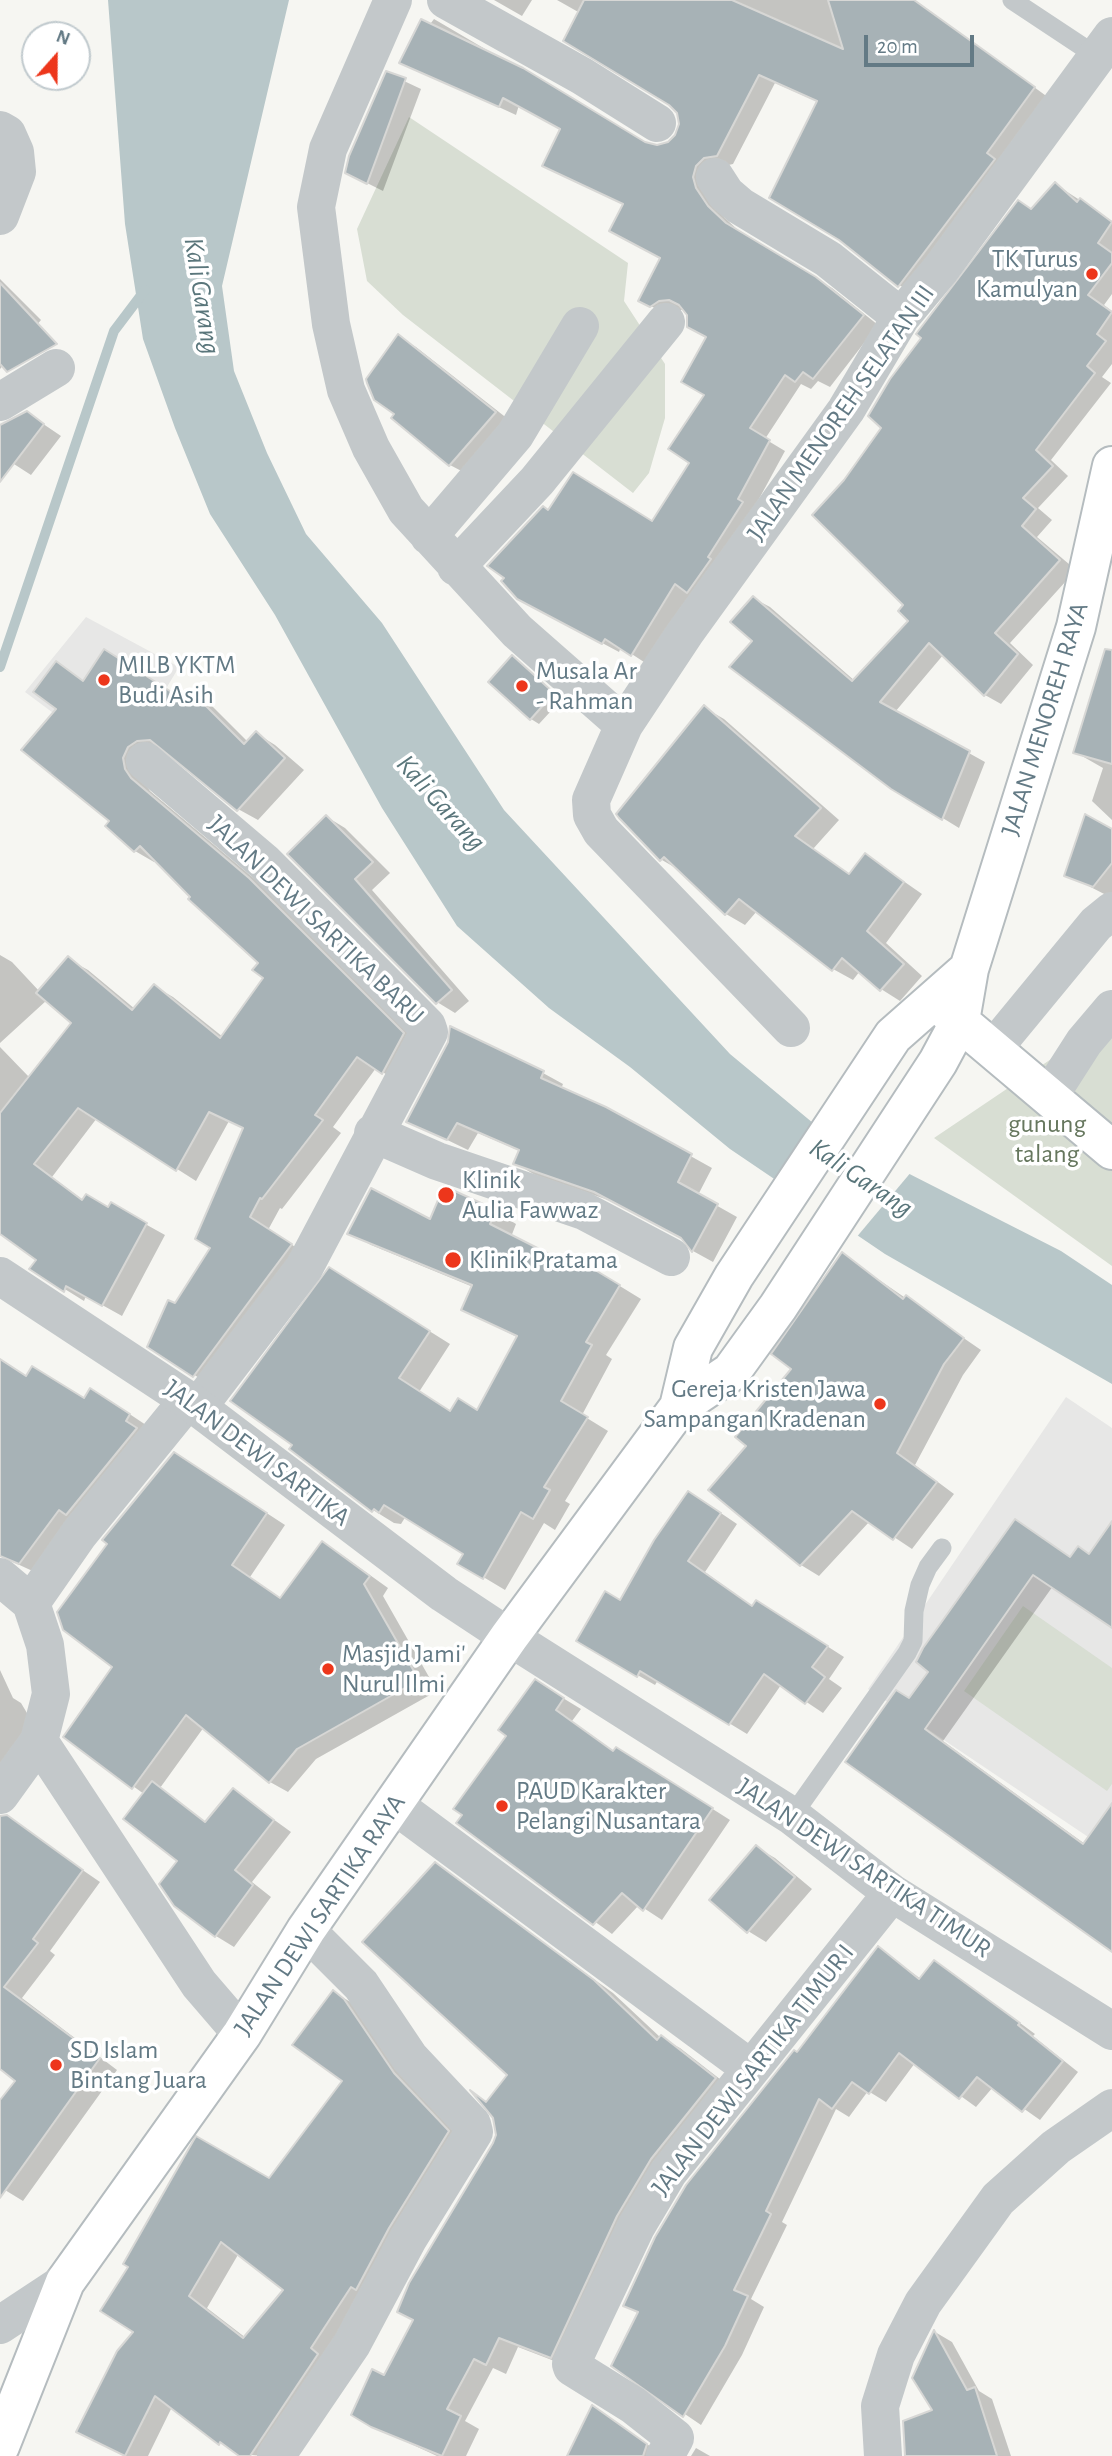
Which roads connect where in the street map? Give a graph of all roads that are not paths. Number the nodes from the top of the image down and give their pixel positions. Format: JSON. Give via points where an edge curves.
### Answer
{"nodes":[{"id":1,"x":393,"y":0,"type":"edge"},
{"id":2,"x":446,"y":0,"type":"edge"},
{"id":3,"x":1012,"y":0,"type":"edge"},
{"id":4,"x":1104,"y":45,"type":"edge"},
{"id":5,"x":657,"y":123,"type":"dead end"},
{"id":6,"x":0,"y":130,"type":"edge"},
{"id":7,"x":715,"y":177,"type":"dead end"},
{"id":8,"x":0,"y":216,"type":"edge"},
{"id":9,"x":901,"y":317,"type":"junction"},
{"id":10,"x":666,"y":322,"type":"dead end"},
{"id":11,"x":580,"y":326,"type":"dead end"},
{"id":12,"x":56,"y":368,"type":"dead end"},
{"id":13,"x":0,"y":402,"type":"edge"},
{"id":14,"x":1111,"y":474,"type":"edge"},
{"id":15,"x":429,"y":536,"type":"junction"},
{"id":16,"x":456,"y":567,"type":"junction"},
{"id":17,"x":624,"y":725,"type":"junction"},
{"id":18,"x":145,"y":761,"type":"dead end"},
{"id":19,"x":1112,"y":911,"type":"edge"},
{"id":20,"x":1112,"y":1009,"type":"edge"},
{"id":21,"x":946,"y":1010,"type":"junction"},
{"id":22,"x":791,"y":1028,"type":"dead end"},
{"id":23,"x":993,"y":1049,"type":"junction"},
{"id":24,"x":1049,"y":1096,"type":"junction"},
{"id":25,"x":373,"y":1133,"type":"junction"},
{"id":26,"x":1112,"y":1150,"type":"edge"},
{"id":27,"x":671,"y":1258,"type":"dead end"},
{"id":28,"x":0,"y":1276,"type":"edge"},
{"id":29,"x":734,"y":1276,"type":"joint"},
{"id":30,"x":778,"y":1307,"type":"joint"},
{"id":31,"x":193,"y":1403,"type":"junction"},
{"id":32,"x":679,"y":1406,"type":"junction"},
{"id":33,"x":942,"y":1548,"type":"dead end"},
{"id":34,"x":0,"y":1577,"type":"edge"},
{"id":35,"x":30,"y":1603,"type":"junction"},
{"id":36,"x":509,"y":1637,"type":"junction"},
{"id":37,"x":39,"y":1741,"type":"junction"},
{"id":38,"x":0,"y":1795,"type":"edge"},
{"id":39,"x":393,"y":1804,"type":"junction"},
{"id":40,"x":792,"y":1816,"type":"junction"},
{"id":41,"x":892,"y":1893,"type":"junction"},
{"id":42,"x":306,"y":1930,"type":"junction"},
{"id":43,"x":1112,"y":2031,"type":"edge"},
{"id":44,"x":242,"y":2034,"type":"junction"},
{"id":45,"x":750,"y":2068,"type":"junction"},
{"id":46,"x":1112,"y":2108,"type":"edge"},
{"id":47,"x":65,"y":2281,"type":"junction"},
{"id":48,"x":0,"y":2325,"type":"edge"},
{"id":49,"x":0,"y":2446,"type":"edge"},
{"id":50,"x":670,"y":2447,"type":"edge"},
{"id":51,"x":276,"y":2456,"type":"edge"},
{"id":52,"x":883,"y":2456,"type":"edge"}],
"edges":[{"from":1,"to":15,"type":"street","via":[[328,149],[316,206],[331,324],[346,390],[371,448],[406,510]]},
{"from":2,"to":5,"type":"street"},
{"from":3,"to":4,"type":"lane"},
{"from":4,"to":9,"type":"street","name":"JALAN MENOREH SELATAN III","via":[[992,201]]},
{"from":6,"to":8,"type":"street","via":[[7,134],[15,152],[17,172]]},
{"from":7,"to":9,"type":"street","via":[[740,206],[828,259]]},
{"from":9,"to":17,"type":"street","name":"JALAN MENOREH SELATAN III","via":[[846,410],[723,578]]},
{"from":10,"to":16,"type":"street","via":[[537,481]]},
{"from":11,"to":15,"type":"street","via":[[515,435]]},
{"from":12,"to":13,"type":"street"},
{"from":14,"to":21,"type":"main road","name":"JALAN MENOREH RAYA","via":[[1076,626],[969,969]]},
{"from":15,"to":16,"type":"street"},
{"from":16,"to":17,"type":"street","via":[[517,632]]},
{"from":17,"to":22,"type":"street","name":"JALAN MENOREH SELATAN III","via":[[591,800],[592,815],[601,831]]},
{"from":18,"to":25,"type":"street","name":"JALAN DEWI SARTIKA BARU","via":[[264,862],[427,1026],[427,1038]]},
{"from":19,"to":23,"type":"street","via":[[1096,924]]},
{"from":20,"to":24,"type":"street"},
{"from":21,"to":23,"type":"main road"},
{"from":21,"to":29,"type":"main road","name":"JALAN MENOREH RAYA","via":[[893,1036]]},
{"from":21,"to":30,"type":"main road","name":"JALAN MENOREH RAYA","via":[[938,1062]]},
{"from":23,"to":24,"type":"main road"},
{"from":24,"to":26,"type":"main road"},
{"from":25,"to":27,"type":"street","via":[[437,1161],[584,1211]]},
{"from":25,"to":31,"type":"street","name":"JALAN DEWI SARTIKA BARU","via":[[304,1268]]},
{"from":28,"to":31,"type":"street","name":"JALAN DEWI SARTIKA"},
{"from":29,"to":32,"type":"main road","name":"JALAN DEWI SARTIKA RAYA","via":[[693,1348]]},
{"from":30,"to":32,"type":"main road","name":"JALAN DEWI SARTIKA RAYA","via":[[732,1372]]},
{"from":31,"to":35,"type":"street","name":"JALAN DEWI SARTIKA BARU","via":[[79,1534]]},
{"from":31,"to":36,"type":"street","name":"JALAN DEWI SARTIKA","via":[[444,1594]]},
{"from":32,"to":36,"type":"main road","name":"JALAN DEWI SARTIKA RAYA"},
{"from":33,"to":40,"type":"lane","via":[[920,1585],[913,1641],[907,1653]]},
{"from":34,"to":35,"type":"street"},
{"from":35,"to":37,"type":"street","via":[[45,1646],[51,1694]]},
{"from":36,"to":39,"type":"main road","name":"JALAN DEWI SARTIKA RAYA"},
{"from":36,"to":40,"type":"street","name":"JALAN DEWI SARTIKA TIMUR"},
{"from":37,"to":38,"type":"street"},
{"from":37,"to":44,"type":"street","via":[[199,1984]]},
{"from":39,"to":42,"type":"main road","name":"JALAN DEWI SARTIKA RAYA"},
{"from":39,"to":45,"type":"street"},
{"from":40,"to":41,"type":"street","name":"JALAN DEWI SARTIKA TIMUR"},
{"from":41,"to":43,"type":"street","name":"JALAN DEWI SARTIKA TIMUR"},
{"from":41,"to":45,"type":"street","name":"JALAN DEWI SARTIKA TIMUR I"},
{"from":42,"to":44,"type":"main road","name":"JALAN DEWI SARTIKA RAYA"},
{"from":42,"to":51,"type":"street","via":[[361,1985],[410,2058],[472,2124],[474,2132],[408,2239],[352,2344]]},
{"from":44,"to":47,"type":"main road","name":"JALAN DEWI SARTIKA RAYA"},
{"from":45,"to":50,"type":"street","name":"JALAN DEWI SARTIKA TIMUR I","via":[[668,2173],[636,2227],[571,2364]]},
{"from":46,"to":52,"type":"street","via":[[1056,2147],[998,2199],[923,2303],[896,2355],[880,2406]]},
{"from":47,"to":48,"type":"street"},
{"from":47,"to":49,"type":"main road","name":"JALAN DEWI SARTIKA RAYA"}]}
